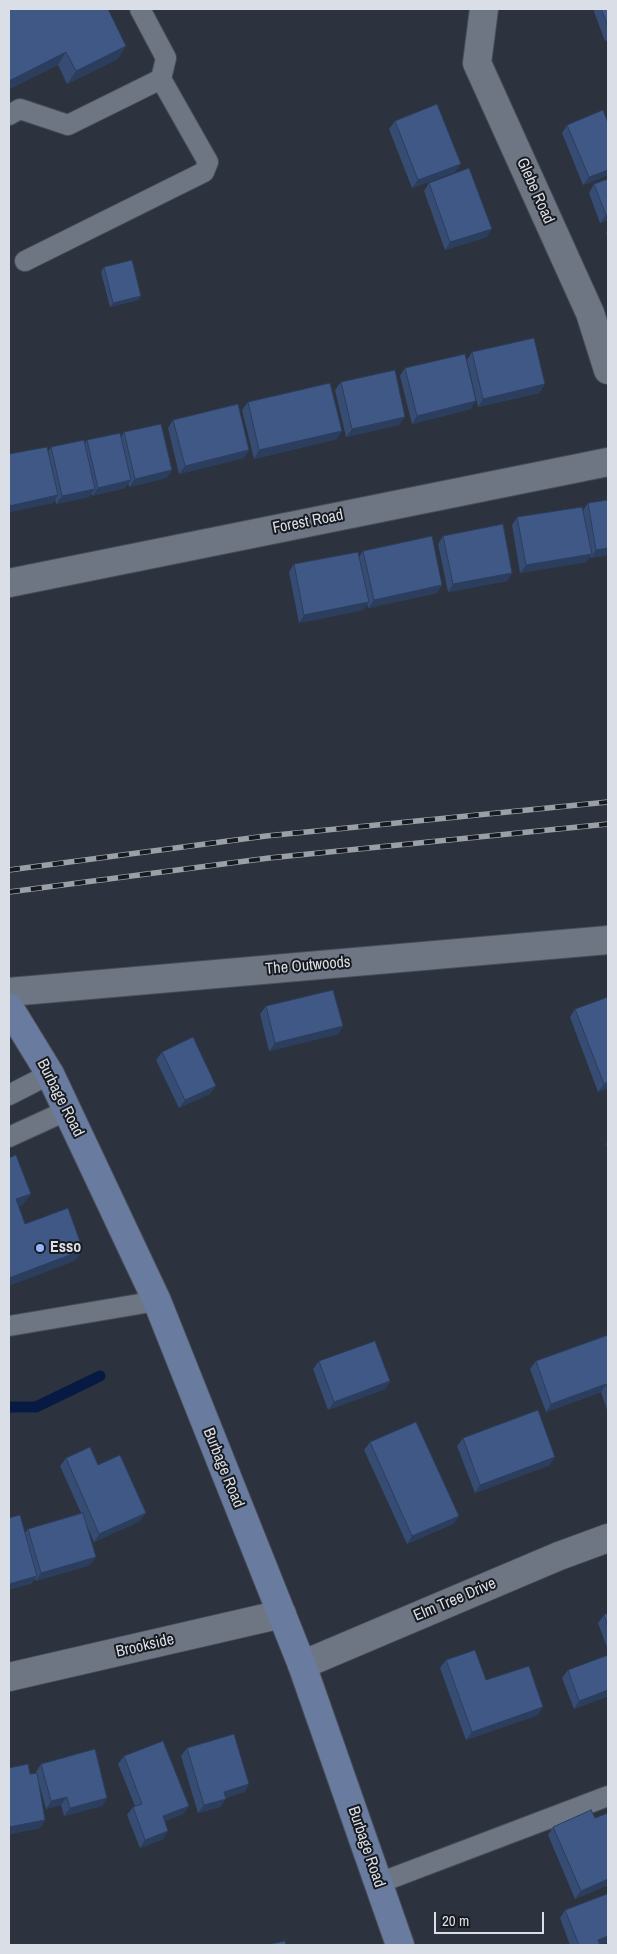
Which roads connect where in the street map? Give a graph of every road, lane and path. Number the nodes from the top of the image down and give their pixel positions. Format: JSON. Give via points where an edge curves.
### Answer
{"nodes":[{"id":1,"x":140,"y":9,"type":"edge"},
{"id":2,"x":484,"y":9,"type":"edge"},
{"id":3,"x":161,"y":79,"type":"junction"},
{"id":4,"x":9,"y":115,"type":"edge"},
{"id":5,"x":25,"y":261,"type":"dead end"},
{"id":6,"x":608,"y":370,"type":"edge"},
{"id":7,"x":608,"y":462,"type":"edge"},
{"id":8,"x":9,"y":583,"type":"edge"},
{"id":9,"x":608,"y":940,"type":"edge"},
{"id":10,"x":9,"y":992,"type":"edge"},
{"id":11,"x":9,"y":1007,"type":"edge"},
{"id":12,"x":50,"y":1074,"type":"junction"},
{"id":13,"x":9,"y":1095,"type":"edge"},
{"id":14,"x":68,"y":1110,"type":"junction"},
{"id":15,"x":9,"y":1137,"type":"edge"},
{"id":16,"x":157,"y":1301,"type":"junction"},
{"id":17,"x":9,"y":1326,"type":"edge"},
{"id":18,"x":608,"y":1538,"type":"edge"},
{"id":19,"x":282,"y":1614,"type":"junction"},
{"id":20,"x":302,"y":1665,"type":"junction"},
{"id":21,"x":9,"y":1677,"type":"edge"},
{"id":22,"x":608,"y":1796,"type":"edge"},
{"id":23,"x":379,"y":1882,"type":"junction"},
{"id":24,"x":400,"y":1945,"type":"edge"}],
"edges":[{"from":1,"to":3,"type":"lane","via":[[166,58]]},
{"from":2,"to":6,"type":"street","name":"Glebe Road","via":[[477,63],[590,313]]},
{"from":3,"to":4,"type":"lane","via":[[68,125],[20,109]]},
{"from":3,"to":5,"type":"lane","via":[[208,162],[204,172]]},
{"from":7,"to":8,"type":"street","name":"Forest Road"},
{"from":9,"to":10,"type":"street","name":"The Outwoods"},
{"from":11,"to":12,"type":"main road","name":"Burbage Road"},
{"from":12,"to":13,"type":"lane"},
{"from":12,"to":14,"type":"main road","name":"Burbage Road"},
{"from":14,"to":15,"type":"lane"},
{"from":14,"to":16,"type":"main road","name":"Burbage Road"},
{"from":16,"to":17,"type":"lane"},
{"from":16,"to":19,"type":"main road","name":"Burbage Road"},
{"from":18,"to":20,"type":"street","name":"Elm Tree Drive"},
{"from":19,"to":20,"type":"main road","name":"Burbage Road"},
{"from":19,"to":21,"type":"street","name":"Brookside"},
{"from":20,"to":23,"type":"main road","name":"Burbage Road"},
{"from":22,"to":23,"type":"lane"},
{"from":23,"to":24,"type":"main road","name":"Burbage Road"}]}
